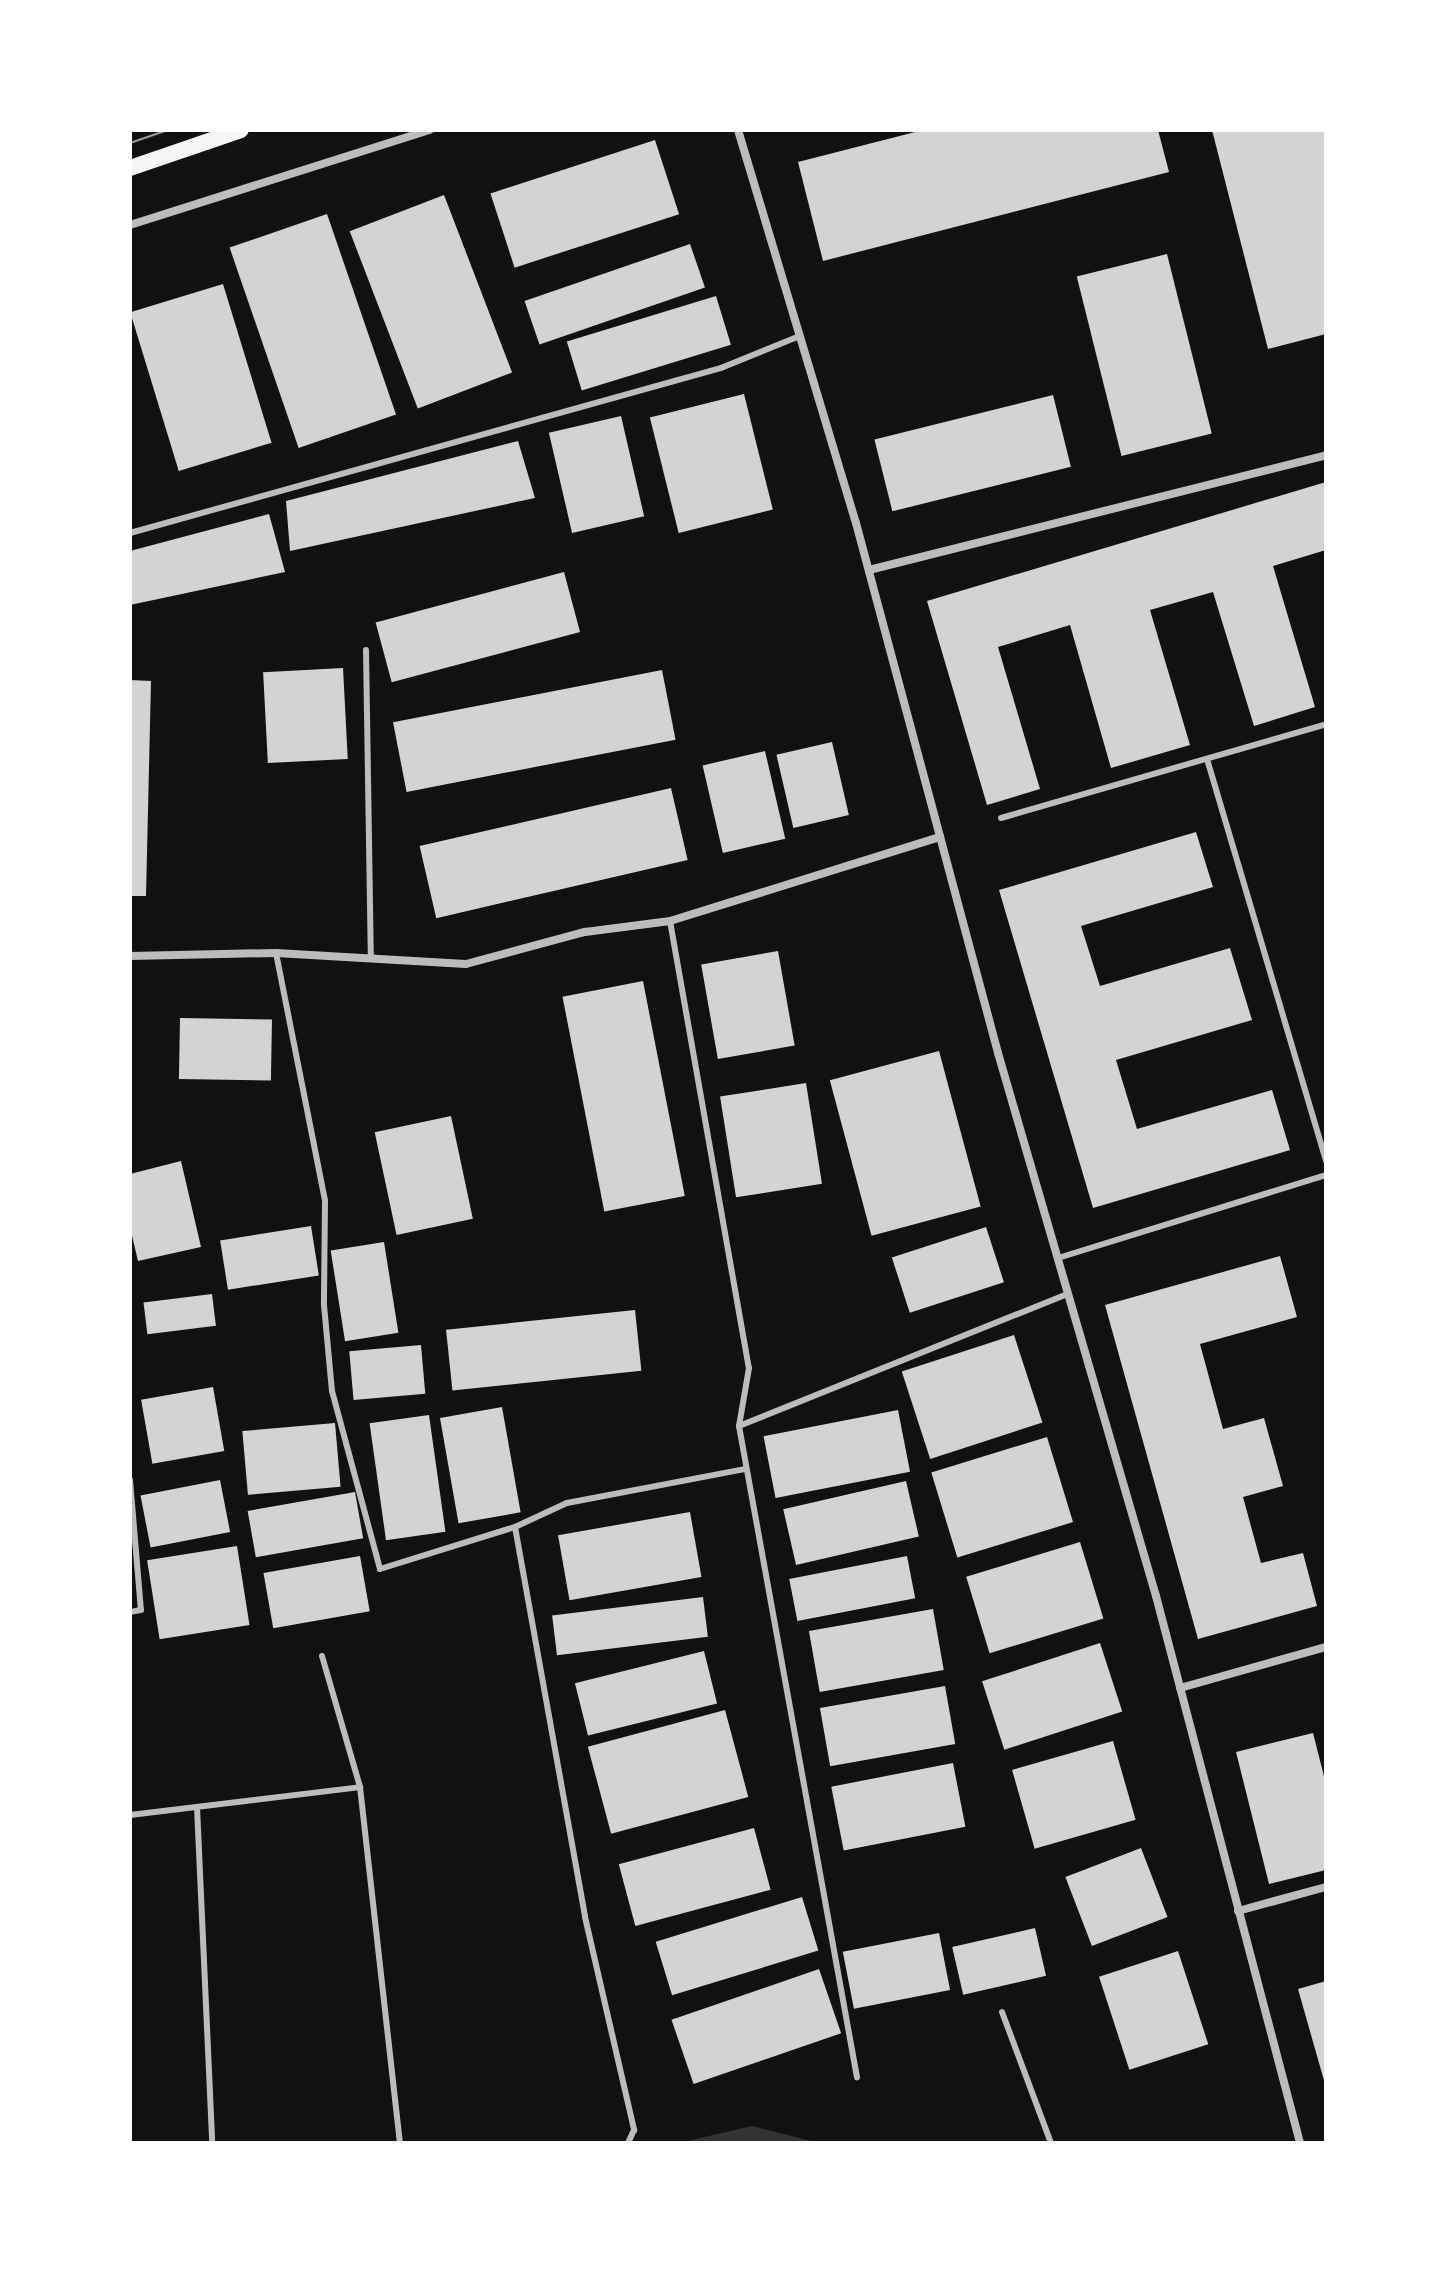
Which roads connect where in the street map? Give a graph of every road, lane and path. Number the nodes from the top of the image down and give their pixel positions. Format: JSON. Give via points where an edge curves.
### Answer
{"nodes":[{"id":1,"x":241,"y":130,"type":"edge"},
{"id":2,"x":430,"y":130,"type":"edge"},
{"id":3,"x":738,"y":130,"type":"edge"},
{"id":4,"x":130,"y":168,"type":"edge"},
{"id":5,"x":130,"y":225,"type":"edge"},
{"id":6,"x":800,"y":336,"type":"junction"},
{"id":7,"x":1326,"y":455,"type":"edge"},
{"id":8,"x":130,"y":533,"type":"edge"},
{"id":9,"x":869,"y":570,"type":"junction"},
{"id":10,"x":366,"y":650,"type":"dead end"},
{"id":11,"x":1326,"y":724,"type":"edge"},
{"id":12,"x":1207,"y":759,"type":"junction"},
{"id":13,"x":1001,"y":818,"type":"dead end"},
{"id":14,"x":940,"y":837,"type":"junction"},
{"id":15,"x":670,"y":921,"type":"junction"},
{"id":16,"x":276,"y":953,"type":"junction"},
{"id":17,"x":130,"y":956,"type":"edge"},
{"id":18,"x":371,"y":958,"type":"junction"},
{"id":19,"x":1326,"y":1161,"type":"edge"},
{"id":20,"x":1326,"y":1175,"type":"edge"},
{"id":21,"x":1058,"y":1258,"type":"junction"},
{"id":22,"x":1068,"y":1294,"type":"junction"},
{"id":23,"x":739,"y":1426,"type":"junction"},
{"id":24,"x":746,"y":1469,"type":"junction"},
{"id":25,"x":130,"y":1480,"type":"edge"},
{"id":26,"x":515,"y":1527,"type":"junction"},
{"id":27,"x":130,"y":1612,"type":"edge"},
{"id":28,"x":1326,"y":1647,"type":"edge"},
{"id":29,"x":322,"y":1656,"type":"dead end"},
{"id":30,"x":1180,"y":1688,"type":"junction"},
{"id":31,"x":360,"y":1787,"type":"junction"},
{"id":32,"x":197,"y":1807,"type":"junction"},
{"id":33,"x":130,"y":1815,"type":"edge"},
{"id":34,"x":1326,"y":1887,"type":"edge"},
{"id":35,"x":1238,"y":1911,"type":"junction"},
{"id":36,"x":1002,"y":2012,"type":"dead end"},
{"id":37,"x":857,"y":2077,"type":"dead end"},
{"id":38,"x":212,"y":2143,"type":"edge"},
{"id":39,"x":400,"y":2143,"type":"edge"},
{"id":40,"x":628,"y":2143,"type":"edge"},
{"id":41,"x":1051,"y":2143,"type":"edge"},
{"id":42,"x":1300,"y":2143,"type":"edge"}],
"edges":[{"from":1,"to":4,"type":"main road"},
{"from":2,"to":5,"type":"street"},
{"from":3,"to":6,"type":"street"},
{"from":6,"to":8,"type":"lane","via":[[721,368]]},
{"from":6,"to":9,"type":"street"},
{"from":7,"to":9,"type":"street"},
{"from":9,"to":14,"type":"street"},
{"from":10,"to":18,"type":"lane"},
{"from":11,"to":12,"type":"lane"},
{"from":12,"to":13,"type":"lane"},
{"from":12,"to":19,"type":"lane"},
{"from":14,"to":15,"type":"street"},
{"from":14,"to":21,"type":"street"},
{"from":15,"to":18,"type":"street","via":[[585,932],[466,964]]},
{"from":15,"to":23,"type":"lane","via":[[749,1368]]},
{"from":16,"to":17,"type":"street"},
{"from":16,"to":18,"type":"street"},
{"from":16,"to":26,"type":"lane","via":[[325,1201],[324,1305],[332,1391],[380,1569]]},
{"from":20,"to":21,"type":"lane"},
{"from":21,"to":22,"type":"street"},
{"from":22,"to":23,"type":"lane"},
{"from":22,"to":30,"type":"street"},
{"from":23,"to":24,"type":"lane"},
{"from":24,"to":26,"type":"lane","via":[[567,1503]]},
{"from":24,"to":37,"type":"lane"},
{"from":25,"to":27,"type":"lane","via":[[141,1610]]},
{"from":26,"to":40,"type":"lane","via":[[585,1917],[634,2130]]},
{"from":28,"to":30,"type":"street"},
{"from":29,"to":31,"type":"lane"},
{"from":30,"to":35,"type":"street"},
{"from":31,"to":32,"type":"lane"},
{"from":31,"to":39,"type":"lane"},
{"from":32,"to":33,"type":"lane"},
{"from":32,"to":38,"type":"lane"},
{"from":34,"to":35,"type":"street"},
{"from":35,"to":42,"type":"street"},
{"from":36,"to":41,"type":"lane"}]}
